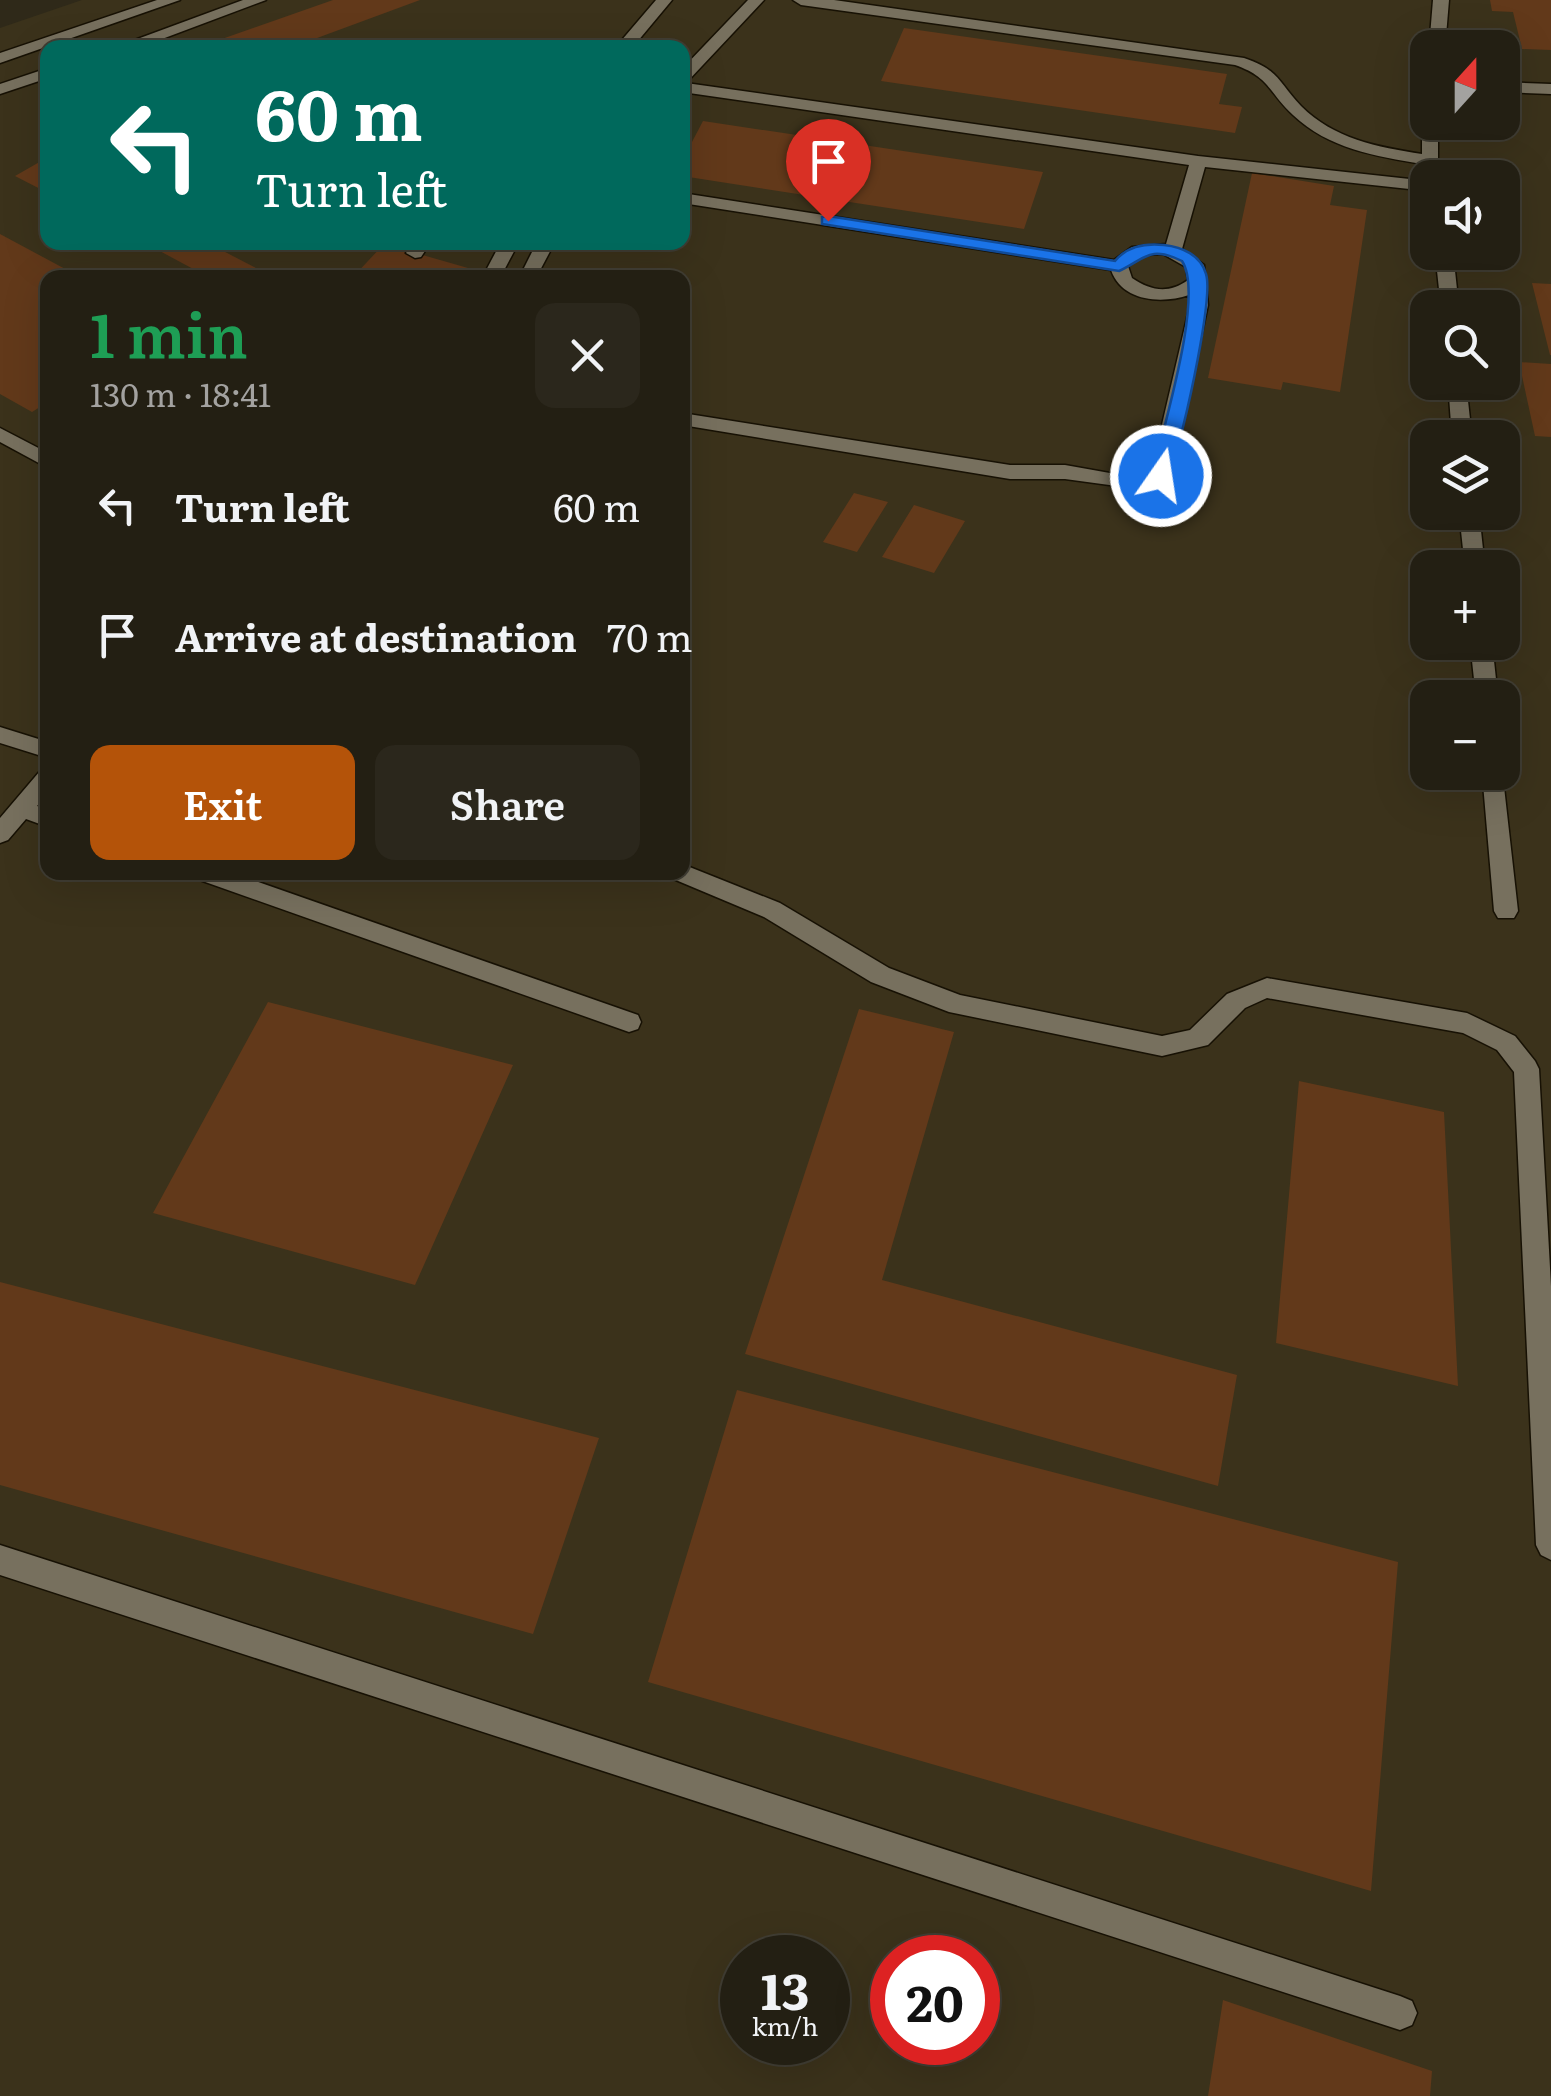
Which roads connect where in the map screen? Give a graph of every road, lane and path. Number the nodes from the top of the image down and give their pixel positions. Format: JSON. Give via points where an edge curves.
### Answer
{"nodes":[{"id":1,"x":172,"y":0,"type":"edge"},
{"id":2,"x":258,"y":0,"type":"edge"},
{"id":3,"x":664,"y":0,"type":"edge"},
{"id":4,"x":756,"y":0,"type":"edge"},
{"id":5,"x":801,"y":0,"type":"edge"},
{"id":6,"x":1441,"y":0,"type":"edge"},
{"id":7,"x":1439,"y":30,"type":"edge"},
{"id":8,"x":53,"y":40,"type":"edge"},
{"id":9,"x":144,"y":40,"type":"edge"},
{"id":10,"x":630,"y":40,"type":"edge"},
{"id":11,"x":40,"y":45,"type":"edge"},
{"id":12,"x":0,"y":58,"type":"edge"},
{"id":13,"x":690,"y":74,"type":"edge"},
{"id":14,"x":40,"y":76,"type":"edge"},
{"id":15,"x":690,"y":84,"type":"edge"},
{"id":16,"x":1520,"y":88,"type":"edge"},
{"id":17,"x":1551,"y":89,"type":"edge"},
{"id":18,"x":0,"y":90,"type":"edge"},
{"id":19,"x":1198,"y":161,"type":"junction"},
{"id":20,"x":1410,"y":163,"type":"edge"},
{"id":21,"x":1410,"y":184,"type":"edge"},
{"id":22,"x":690,"y":199,"type":"edge"},
{"id":23,"x":1173,"y":251,"type":"junction"},
{"id":24,"x":1119,"y":266,"type":"junction"},
{"id":25,"x":1196,"y":282,"type":"junction"},
{"id":26,"x":1149,"y":294,"type":"junction"},
{"id":27,"x":1194,"y":330,"type":"junction"},
{"id":28,"x":690,"y":421,"type":"edge"},
{"id":29,"x":0,"y":434,"type":"edge"},
{"id":30,"x":40,"y":457,"type":"edge"},
{"id":31,"x":0,"y":735,"type":"edge"},
{"id":32,"x":40,"y":748,"type":"edge"},
{"id":33,"x":40,"y":787,"type":"edge"},
{"id":34,"x":1496,"y":790,"type":"edge"},
{"id":35,"x":21,"y":809,"type":"junction"},
{"id":36,"x":40,"y":815,"type":"edge"},
{"id":37,"x":0,"y":834,"type":"edge"},
{"id":38,"x":690,"y":876,"type":"edge"},
{"id":39,"x":225,"y":880,"type":"edge"},
{"id":40,"x":1506,"y":911,"type":"dead end"},
{"id":41,"x":629,"y":1022,"type":"dead end"},
{"id":42,"x":1551,"y":1545,"type":"edge"},
{"id":43,"x":0,"y":1560,"type":"edge"},
{"id":44,"x":1400,"y":2013,"type":"dead end"}],
"edges":[{"from":1,"to":8,"type":"lane"},
{"from":2,"to":9,"type":"lane"},
{"from":3,"to":10,"type":"lane"},
{"from":4,"to":13,"type":"lane"},
{"from":5,"to":20,"type":"lane","via":[[1238,61],[1276,76],[1302,116],[1352,148]]},
{"from":6,"to":7,"type":"lane"},
{"from":11,"to":12,"type":"lane"},
{"from":14,"to":18,"type":"lane"},
{"from":15,"to":19,"type":"lane"},
{"from":16,"to":17,"type":"lane"},
{"from":19,"to":21,"type":"lane"},
{"from":19,"to":23,"type":"lane"},
{"from":22,"to":24,"type":"lane"},
{"from":23,"to":24,"type":"lane","via":[[1139,250]]},
{"from":23,"to":25,"type":"lane","via":[[1195,266]]},
{"from":24,"to":26,"type":"lane","via":[[1124,281]]},
{"from":25,"to":26,"type":"lane","via":[[1181,293]]},
{"from":25,"to":27,"type":"lane"},
{"from":26,"to":27,"type":"lane"},
{"from":27,"to":28,"type":"lane","via":[[1154,487],[1065,472],[1010,472]]},
{"from":29,"to":30,"type":"lane"},
{"from":31,"to":32,"type":"lane"},
{"from":33,"to":35,"type":"lane"},
{"from":34,"to":40,"type":"lane"},
{"from":35,"to":36,"type":"lane"},
{"from":35,"to":37,"type":"lane"},
{"from":38,"to":42,"type":"lane","via":[[772,910],[880,974],[958,1005],[1162,1046],[1193,1044],[1238,1000],[1267,988],[1467,1023],[1506,1043],[1526,1069]]},
{"from":39,"to":41,"type":"lane"},
{"from":43,"to":44,"type":"lane"}]}
